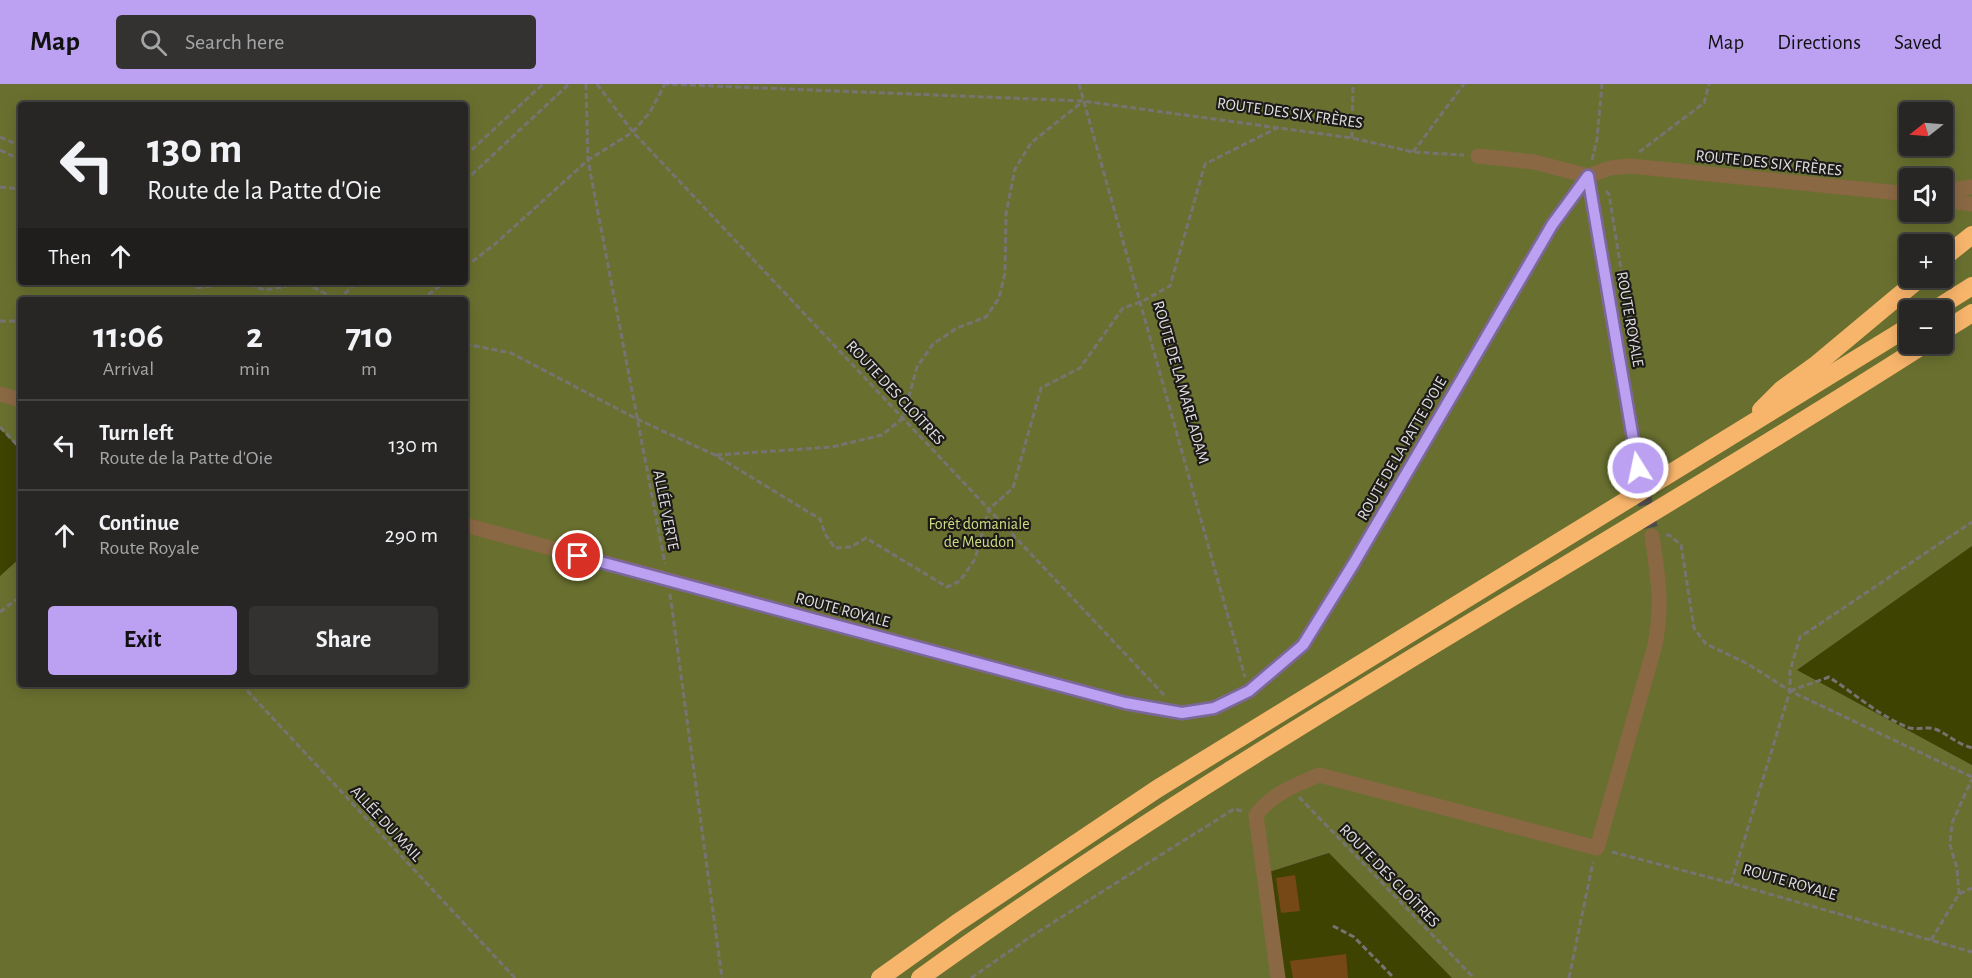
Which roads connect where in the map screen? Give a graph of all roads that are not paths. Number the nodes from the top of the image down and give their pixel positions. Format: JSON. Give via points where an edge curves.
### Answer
{"nodes":[{"id":1,"x":1478,"y":156,"type":"road end"},
{"id":2,"x":1588,"y":176,"type":"junction"},
{"id":3,"x":1972,"y":187,"type":"edge"},
{"id":4,"x":1953,"y":190,"type":"edge"},
{"id":5,"x":1899,"y":193,"type":"edge"},
{"id":6,"x":1953,"y":201,"type":"edge"},
{"id":7,"x":1972,"y":204,"type":"edge"},
{"id":8,"x":1972,"y":235,"type":"edge"},
{"id":9,"x":1953,"y":250,"type":"edge"},
{"id":10,"x":1972,"y":286,"type":"edge"},
{"id":11,"x":1908,"y":288,"type":"edge"},
{"id":12,"x":1950,"y":300,"type":"edge"},
{"id":13,"x":1972,"y":313,"type":"edge"},
{"id":14,"x":1953,"y":325,"type":"edge"},
{"id":15,"x":1899,"y":333,"type":"edge"},
{"id":16,"x":1909,"y":354,"type":"edge"},
{"id":17,"x":0,"y":394,"type":"edge"},
{"id":18,"x":18,"y":399,"type":"edge"},
{"id":19,"x":1738,"y":432,"type":"junction"},
{"id":20,"x":1638,"y":468,"type":"tunnel mouth"},
{"id":21,"x":468,"y":526,"type":"edge"},
{"id":22,"x":1652,"y":536,"type":"tunnel mouth"},
{"id":23,"x":1214,"y":708,"type":"joint"},
{"id":24,"x":880,"y":978,"type":"edge"},
{"id":25,"x":920,"y":978,"type":"edge"},
{"id":26,"x":1278,"y":978,"type":"edge"}],
"edges":[{"from":1,"to":2,"type":"street","via":[[1534,162]]},
{"from":2,"to":5,"type":"street","name":"ROUTE DES SIX FRÈRES","via":[[1630,166]]},
{"from":2,"to":20,"type":"street","name":"ROUTE ROYALE"},
{"from":2,"to":23,"type":"street","name":"ROUTE DE LA PATTE D'OIE","via":[[1552,225],[1303,645],[1249,691]]},
{"from":3,"to":4,"type":"street"},
{"from":6,"to":7,"type":"street"},
{"from":8,"to":9,"type":"highway"},
{"from":10,"to":12,"type":"highway"},
{"from":11,"to":19,"type":"highway","via":[[1781,390]]},
{"from":13,"to":14,"type":"highway"},
{"from":15,"to":19,"type":"highway"},
{"from":16,"to":25,"type":"highway","via":[[1216,778],[1095,856]]},
{"from":17,"to":18,"type":"street"},
{"from":19,"to":24,"type":"highway","via":[[1157,789]]},
{"from":21,"to":23,"type":"street","name":"ROUTE ROYALE","via":[[1125,703],[1182,713]]},
{"from":22,"to":26,"type":"street","via":[[1660,619],[1597,848],[1319,775],[1264,803],[1256,815]]}]}
